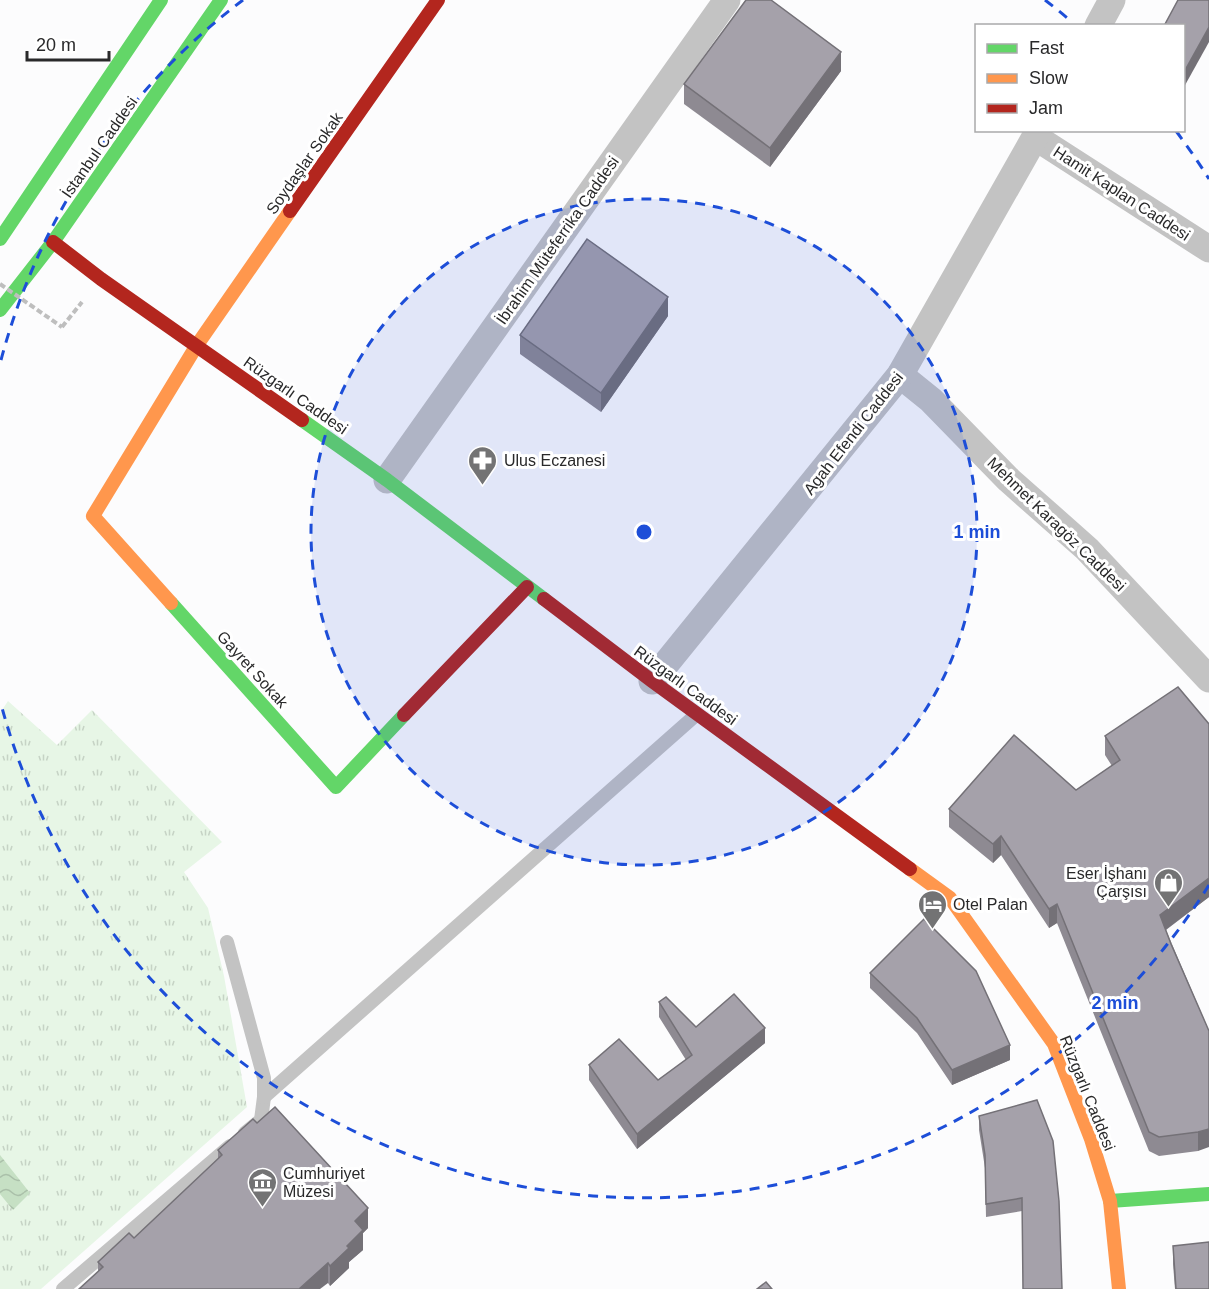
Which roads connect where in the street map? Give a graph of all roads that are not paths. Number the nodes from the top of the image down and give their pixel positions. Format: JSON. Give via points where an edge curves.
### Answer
{"nodes":[{"id":1,"x":161,"y":0,"type":"edge"},
{"id":2,"x":221,"y":0,"type":"edge"},
{"id":3,"x":438,"y":0,"type":"edge"},
{"id":4,"x":728,"y":0,"type":"edge"},
{"id":5,"x":1112,"y":0,"type":"edge"},
{"id":6,"x":1099,"y":24,"type":"edge"},
{"id":7,"x":1037,"y":134,"type":"edge"},
{"id":8,"x":0,"y":239,"type":"edge"},
{"id":9,"x":53,"y":242,"type":"junction"},
{"id":10,"x":1209,"y":249,"type":"edge"},
{"id":11,"x":0,"y":309,"type":"edge"},
{"id":12,"x":197,"y":345,"type":"junction"},
{"id":13,"x":900,"y":375,"type":"junction"},
{"id":14,"x":387,"y":480,"type":"junction"},
{"id":15,"x":527,"y":587,"type":"junction"},
{"id":16,"x":1209,"y":679,"type":"edge"},
{"id":17,"x":652,"y":681,"type":"junction"},
{"id":18,"x":697,"y":714,"type":"junction"},
{"id":19,"x":227,"y":942,"type":"dead end"},
{"id":20,"x":264,"y":1097,"type":"junction"},
{"id":21,"x":1209,"y":1194,"type":"edge"},
{"id":22,"x":1110,"y":1201,"type":"junction"},
{"id":23,"x":63,"y":1289,"type":"edge"},
{"id":24,"x":1119,"y":1289,"type":"edge"}],
"edges":[{"from":1,"to":8,"type":"street","name":"İstanbul Caddesi"},
{"from":2,"to":9,"type":"street","name":"İstanbul Caddesi"},
{"from":3,"to":12,"type":"street","name":"Soydaşlar Sokak"},
{"from":4,"to":14,"type":"street","name":"İbrahim Müteferrika Caddesi"},
{"from":5,"to":6,"type":"street"},
{"from":7,"to":10,"type":"street","name":"Hamit Kaplan Caddesi"},
{"from":7,"to":13,"type":"street","name":"Agah Efendi Caddesi"},
{"from":9,"to":11,"type":"street","name":"İstanbul Caddesi"},
{"from":9,"to":12,"type":"street","name":"Rüzgarlı Caddesi"},
{"from":12,"to":14,"type":"street","name":"Rüzgarlı Caddesi"},
{"from":12,"to":15,"type":"street","name":"Gayret Sokak","via":[[93,516],[336,787]]},
{"from":13,"to":16,"type":"street","name":"Mehmet Karagöz Caddesi","via":[[1087,549]]},
{"from":13,"to":17,"type":"street","name":"Agah Efendi Caddesi"},
{"from":14,"to":15,"type":"street","name":"Rüzgarlı Caddesi"},
{"from":15,"to":17,"type":"street","name":"Rüzgarlı Caddesi"},
{"from":17,"to":18,"type":"street","name":"Rüzgarlı Caddesi"},
{"from":18,"to":20,"type":"lane"},
{"from":18,"to":22,"type":"street","name":"Rüzgarlı Caddesi","via":[[950,898],[1054,1044]]},
{"from":19,"to":20,"type":"lane","via":[[264,1078]]},
{"from":20,"to":23,"type":"lane","via":[[261,1120]]},
{"from":21,"to":22,"type":"street"},
{"from":22,"to":24,"type":"street","name":"Rüzgarlı Caddesi"}]}
